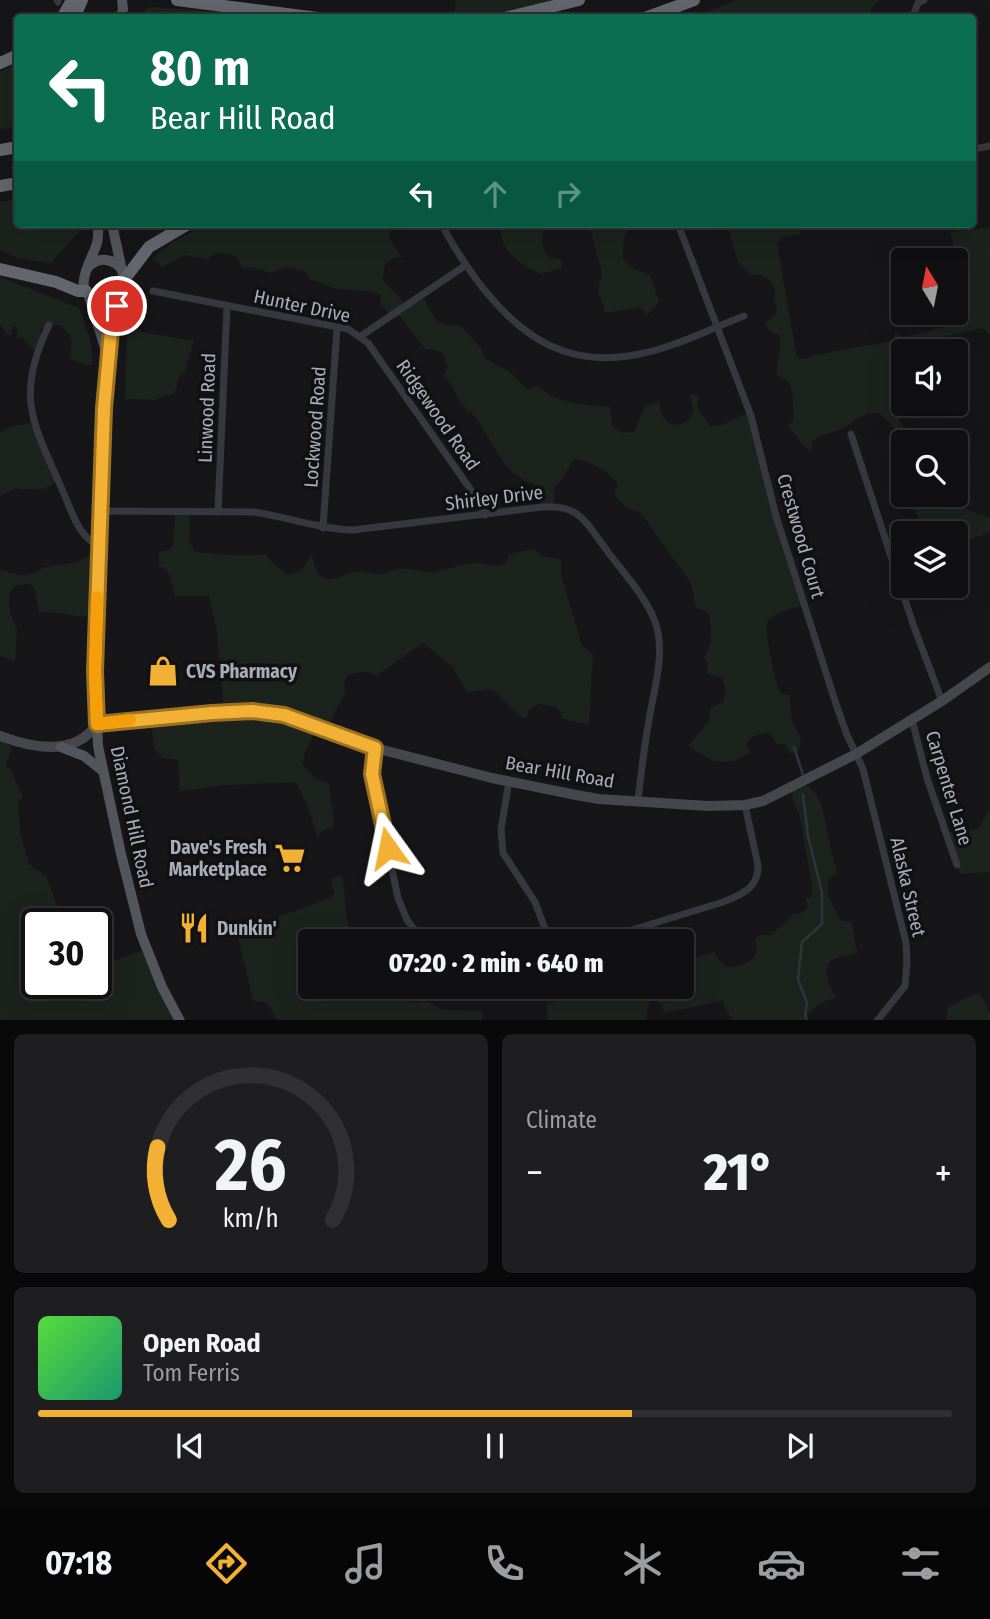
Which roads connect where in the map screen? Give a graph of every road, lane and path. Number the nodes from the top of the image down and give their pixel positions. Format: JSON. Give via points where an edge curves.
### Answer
{"nodes":[{"id":1,"x":177,"y":0,"type":"edge"},
{"id":2,"x":579,"y":0,"type":"edge"},
{"id":3,"x":587,"y":0,"type":"edge"},
{"id":4,"x":694,"y":0,"type":"edge"},
{"id":5,"x":924,"y":0,"type":"edge"},
{"id":6,"x":287,"y":14,"type":"edge"},
{"id":7,"x":521,"y":14,"type":"edge"},
{"id":8,"x":547,"y":14,"type":"edge"},
{"id":9,"x":656,"y":14,"type":"edge"},
{"id":10,"x":914,"y":14,"type":"edge"},
{"id":11,"x":98,"y":228,"type":"edge"},
{"id":12,"x":113,"y":228,"type":"edge"},
{"id":13,"x":181,"y":228,"type":"edge"},
{"id":14,"x":444,"y":228,"type":"edge"},
{"id":15,"x":680,"y":228,"type":"edge"},
{"id":16,"x":466,"y":265,"type":"junction"},
{"id":17,"x":0,"y":269,"type":"edge"},
{"id":18,"x":86,"y":269,"type":"junction"},
{"id":19,"x":123,"y":280,"type":"junction"},
{"id":20,"x":153,"y":291,"type":"dead end"},
{"id":21,"x":87,"y":292,"type":"junction"},
{"id":22,"x":227,"y":306,"type":"junction"},
{"id":23,"x":744,"y":316,"type":"dead end"},
{"id":24,"x":49,"y":325,"type":"dead end"},
{"id":25,"x":718,"y":326,"type":"junction"},
{"id":26,"x":337,"y":328,"type":"junction"},
{"id":27,"x":361,"y":336,"type":"junction"},
{"id":28,"x":109,"y":360,"type":"junction"},
{"id":29,"x":851,"y":434,"type":"dead end"},
{"id":30,"x":100,"y":511,"type":"junction"},
{"id":31,"x":218,"y":512,"type":"junction"},
{"id":32,"x":485,"y":515,"type":"junction"},
{"id":33,"x":323,"y":528,"type":"junction"},
{"id":34,"x":99,"y":546,"type":"junction"},
{"id":35,"x":990,"y":667,"type":"edge"},
{"id":36,"x":942,"y":701,"type":"junction"},
{"id":37,"x":912,"y":720,"type":"junction"},
{"id":38,"x":97,"y":724,"type":"junction"},
{"id":39,"x":0,"y":736,"type":"edge"},
{"id":40,"x":61,"y":747,"type":"junction"},
{"id":41,"x":375,"y":748,"type":"junction"},
{"id":42,"x":856,"y":754,"type":"junction"},
{"id":43,"x":103,"y":771,"type":"junction"},
{"id":44,"x":509,"y":781,"type":"junction"},
{"id":45,"x":638,"y":800,"type":"junction"},
{"id":46,"x":745,"y":806,"type":"junction"},
{"id":47,"x":957,"y":865,"type":"dead end"},
{"id":48,"x":414,"y":929,"type":"edge"},
{"id":49,"x":545,"y":929,"type":"edge"},
{"id":50,"x":635,"y":929,"type":"edge"},
{"id":51,"x":180,"y":1020,"type":"edge"},
{"id":52,"x":877,"y":1020,"type":"edge"}],
"edges":[{"from":1,"to":6,"type":"highway"},
{"from":2,"to":7,"type":"highway"},
{"from":3,"to":8,"type":"highway"},
{"from":4,"to":9,"type":"highway"},
{"from":5,"to":10,"type":"street"},
{"from":11,"to":18,"type":"main road"},
{"from":12,"to":19,"type":"main road","name":"Diamond Hill Road"},
{"from":13,"to":19,"type":"highway","via":[[149,247]]},
{"from":14,"to":16,"type":"street"},
{"from":15,"to":25,"type":"street","name":"Crestwood Court"},
{"from":16,"to":25,"type":"street","via":[[509,318],[558,350],[596,357],[631,356]]},
{"from":16,"to":27,"type":"street","name":"Hunter Drive"},
{"from":17,"to":21,"type":"highway"},
{"from":18,"to":19,"type":"main road","via":[[105,259],[117,264]]},
{"from":18,"to":21,"type":"main road","via":[[83,281]]},
{"from":19,"to":21,"type":"main road","via":[[115,297],[96,299]]},
{"from":19,"to":28,"type":"main road","name":"Diamond Hill Road","via":[[113,316]]},
{"from":20,"to":22,"type":"street","name":"Hunter Drive"},
{"from":21,"to":28,"type":"main road","name":"Diamond Hill Road"},
{"from":22,"to":26,"type":"street","name":"Hunter Drive"},
{"from":22,"to":31,"type":"street","name":"Linwood Road"},
{"from":23,"to":25,"type":"street"},
{"from":24,"to":34,"type":"street","via":[[32,371],[34,423],[76,523],[89,541]]},
{"from":25,"to":42,"type":"street","name":"Crestwood Court","via":[[751,416],[776,516],[836,705]]},
{"from":26,"to":27,"type":"street","name":"Hunter Drive"},
{"from":26,"to":33,"type":"street","name":"Lockwood Road"},
{"from":27,"to":32,"type":"street","name":"Ridgewood Road"},
{"from":28,"to":30,"type":"main road","name":"Diamond Hill Road"},
{"from":29,"to":36,"type":"street"},
{"from":30,"to":31,"type":"street","name":"Shirley Drive"},
{"from":30,"to":34,"type":"main road","name":"Diamond Hill Road"},
{"from":31,"to":33,"type":"street","name":"Shirley Drive","via":[[277,515]]},
{"from":32,"to":33,"type":"street","name":"Shirley Drive","via":[[370,529]]},
{"from":32,"to":45,"type":"street","name":"Shirley Drive","via":[[557,506],[573,510],[654,618],[659,658]]},
{"from":34,"to":38,"type":"main road","name":"Diamond Hill Road"},
{"from":35,"to":36,"type":"street","name":"Bear Hill Road"},
{"from":36,"to":37,"type":"street","name":"Bear Hill Road"},
{"from":37,"to":42,"type":"street","name":"Bear Hill Road"},
{"from":37,"to":47,"type":"street","name":"Carpenter Lane"},
{"from":38,"to":40,"type":"street","via":[[80,742]]},
{"from":38,"to":41,"type":"street","name":"Bear Hill Road","via":[[269,712]]},
{"from":38,"to":43,"type":"main road","name":"Diamond Hill Road"},
{"from":39,"to":40,"type":"street","via":[[20,744]]},
{"from":40,"to":43,"type":"main road","via":[[84,755]]},
{"from":41,"to":44,"type":"street","name":"Bear Hill Road"},
{"from":41,"to":48,"type":"street","via":[[372,774],[398,898]]},
{"from":42,"to":46,"type":"street","name":"Bear Hill Road"},
{"from":42,"to":52,"type":"street","name":"Alaska Street","via":[[906,943],[905,986]]},
{"from":43,"to":51,"type":"main road","name":"Diamond Hill Road","via":[[141,934]]},
{"from":44,"to":45,"type":"street","name":"Bear Hill Road","via":[[599,799]]},
{"from":44,"to":49,"type":"street","via":[[501,829],[503,853],[535,902]]},
{"from":45,"to":46,"type":"street","name":"Bear Hill Road"},
{"from":46,"to":50,"type":"street","via":[[758,865],[753,885],[723,902]]}]}
